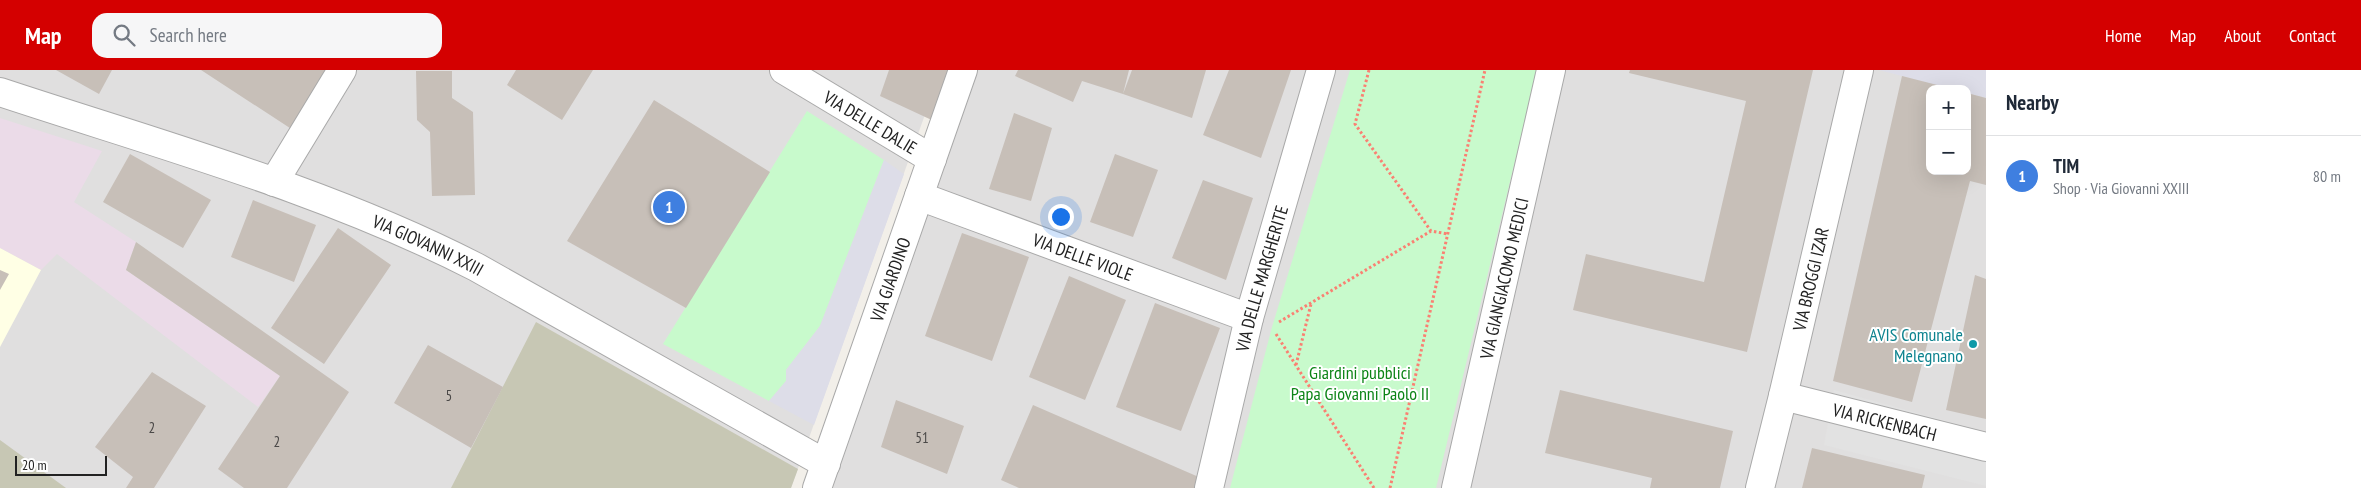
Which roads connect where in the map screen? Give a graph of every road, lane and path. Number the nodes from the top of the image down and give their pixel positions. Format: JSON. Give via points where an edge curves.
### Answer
{"nodes":[{"id":1,"x":342,"y":70,"type":"edge"},
{"id":2,"x":784,"y":70,"type":"edge"},
{"id":3,"x":963,"y":70,"type":"edge"},
{"id":4,"x":1321,"y":70,"type":"edge"},
{"id":5,"x":1368,"y":70,"type":"edge"},
{"id":6,"x":1485,"y":70,"type":"edge"},
{"id":7,"x":1551,"y":70,"type":"edge"},
{"id":8,"x":1859,"y":70,"type":"edge"},
{"id":9,"x":0,"y":92,"type":"edge"},
{"id":10,"x":932,"y":159,"type":"junction"},
{"id":11,"x":274,"y":182,"type":"junction"},
{"id":12,"x":919,"y":196,"type":"junction"},
{"id":13,"x":1431,"y":231,"type":"junction"},
{"id":14,"x":1448,"y":234,"type":"junction"},
{"id":15,"x":1311,"y":303,"type":"junction"},
{"id":16,"x":1248,"y":318,"type":"junction"},
{"id":17,"x":1296,"y":365,"type":"junction"},
{"id":18,"x":1784,"y":396,"type":"junction"},
{"id":19,"x":1986,"y":447,"type":"edge"},
{"id":20,"x":822,"y":476,"type":"edge"},
{"id":21,"x":1209,"y":488,"type":"edge"},
{"id":22,"x":1374,"y":488,"type":"edge"},
{"id":23,"x":1390,"y":488,"type":"edge"},
{"id":24,"x":1456,"y":488,"type":"edge"},
{"id":25,"x":1760,"y":488,"type":"edge"}],
"edges":[{"from":1,"to":11,"type":"street"},
{"from":2,"to":10,"type":"street","name":"VIA DELLE DALIE"},
{"from":3,"to":10,"type":"street","name":"VIA GIARDINO"},
{"from":4,"to":16,"type":"street","name":"VIA DELLE MARGHERITE"},
{"from":5,"to":13,"type":"path","via":[[1355,124]]},
{"from":6,"to":14,"type":"path"},
{"from":7,"to":24,"type":"street","name":"VIA GIANGIACOMO MEDICI"},
{"from":8,"to":18,"type":"street","name":"VIA BROGGI IZAR"},
{"from":9,"to":11,"type":"street","name":"VIA GIOVANNI XXIII"},
{"from":10,"to":12,"type":"street","name":"VIA GIARDINO"},
{"from":11,"to":20,"type":"street","name":"VIA GIOVANNI XXIII","via":[[460,259]]},
{"from":12,"to":16,"type":"street","name":"VIA DELLE VIOLE"},
{"from":12,"to":20,"type":"street","name":"VIA GIARDINO"},
{"from":13,"to":14,"type":"path"},
{"from":13,"to":15,"type":"path"},
{"from":14,"to":23,"type":"path"},
{"from":15,"to":17,"type":"path"},
{"from":15,"to":17,"type":"path","via":[[1272,327]]},
{"from":16,"to":21,"type":"street","name":"VIA DELLE MARGHERITE"},
{"from":17,"to":22,"type":"path"},
{"from":18,"to":19,"type":"street","name":"VIA RICKENBACH"},
{"from":18,"to":25,"type":"street","name":"VIA BROGGI IZAR"}]}
